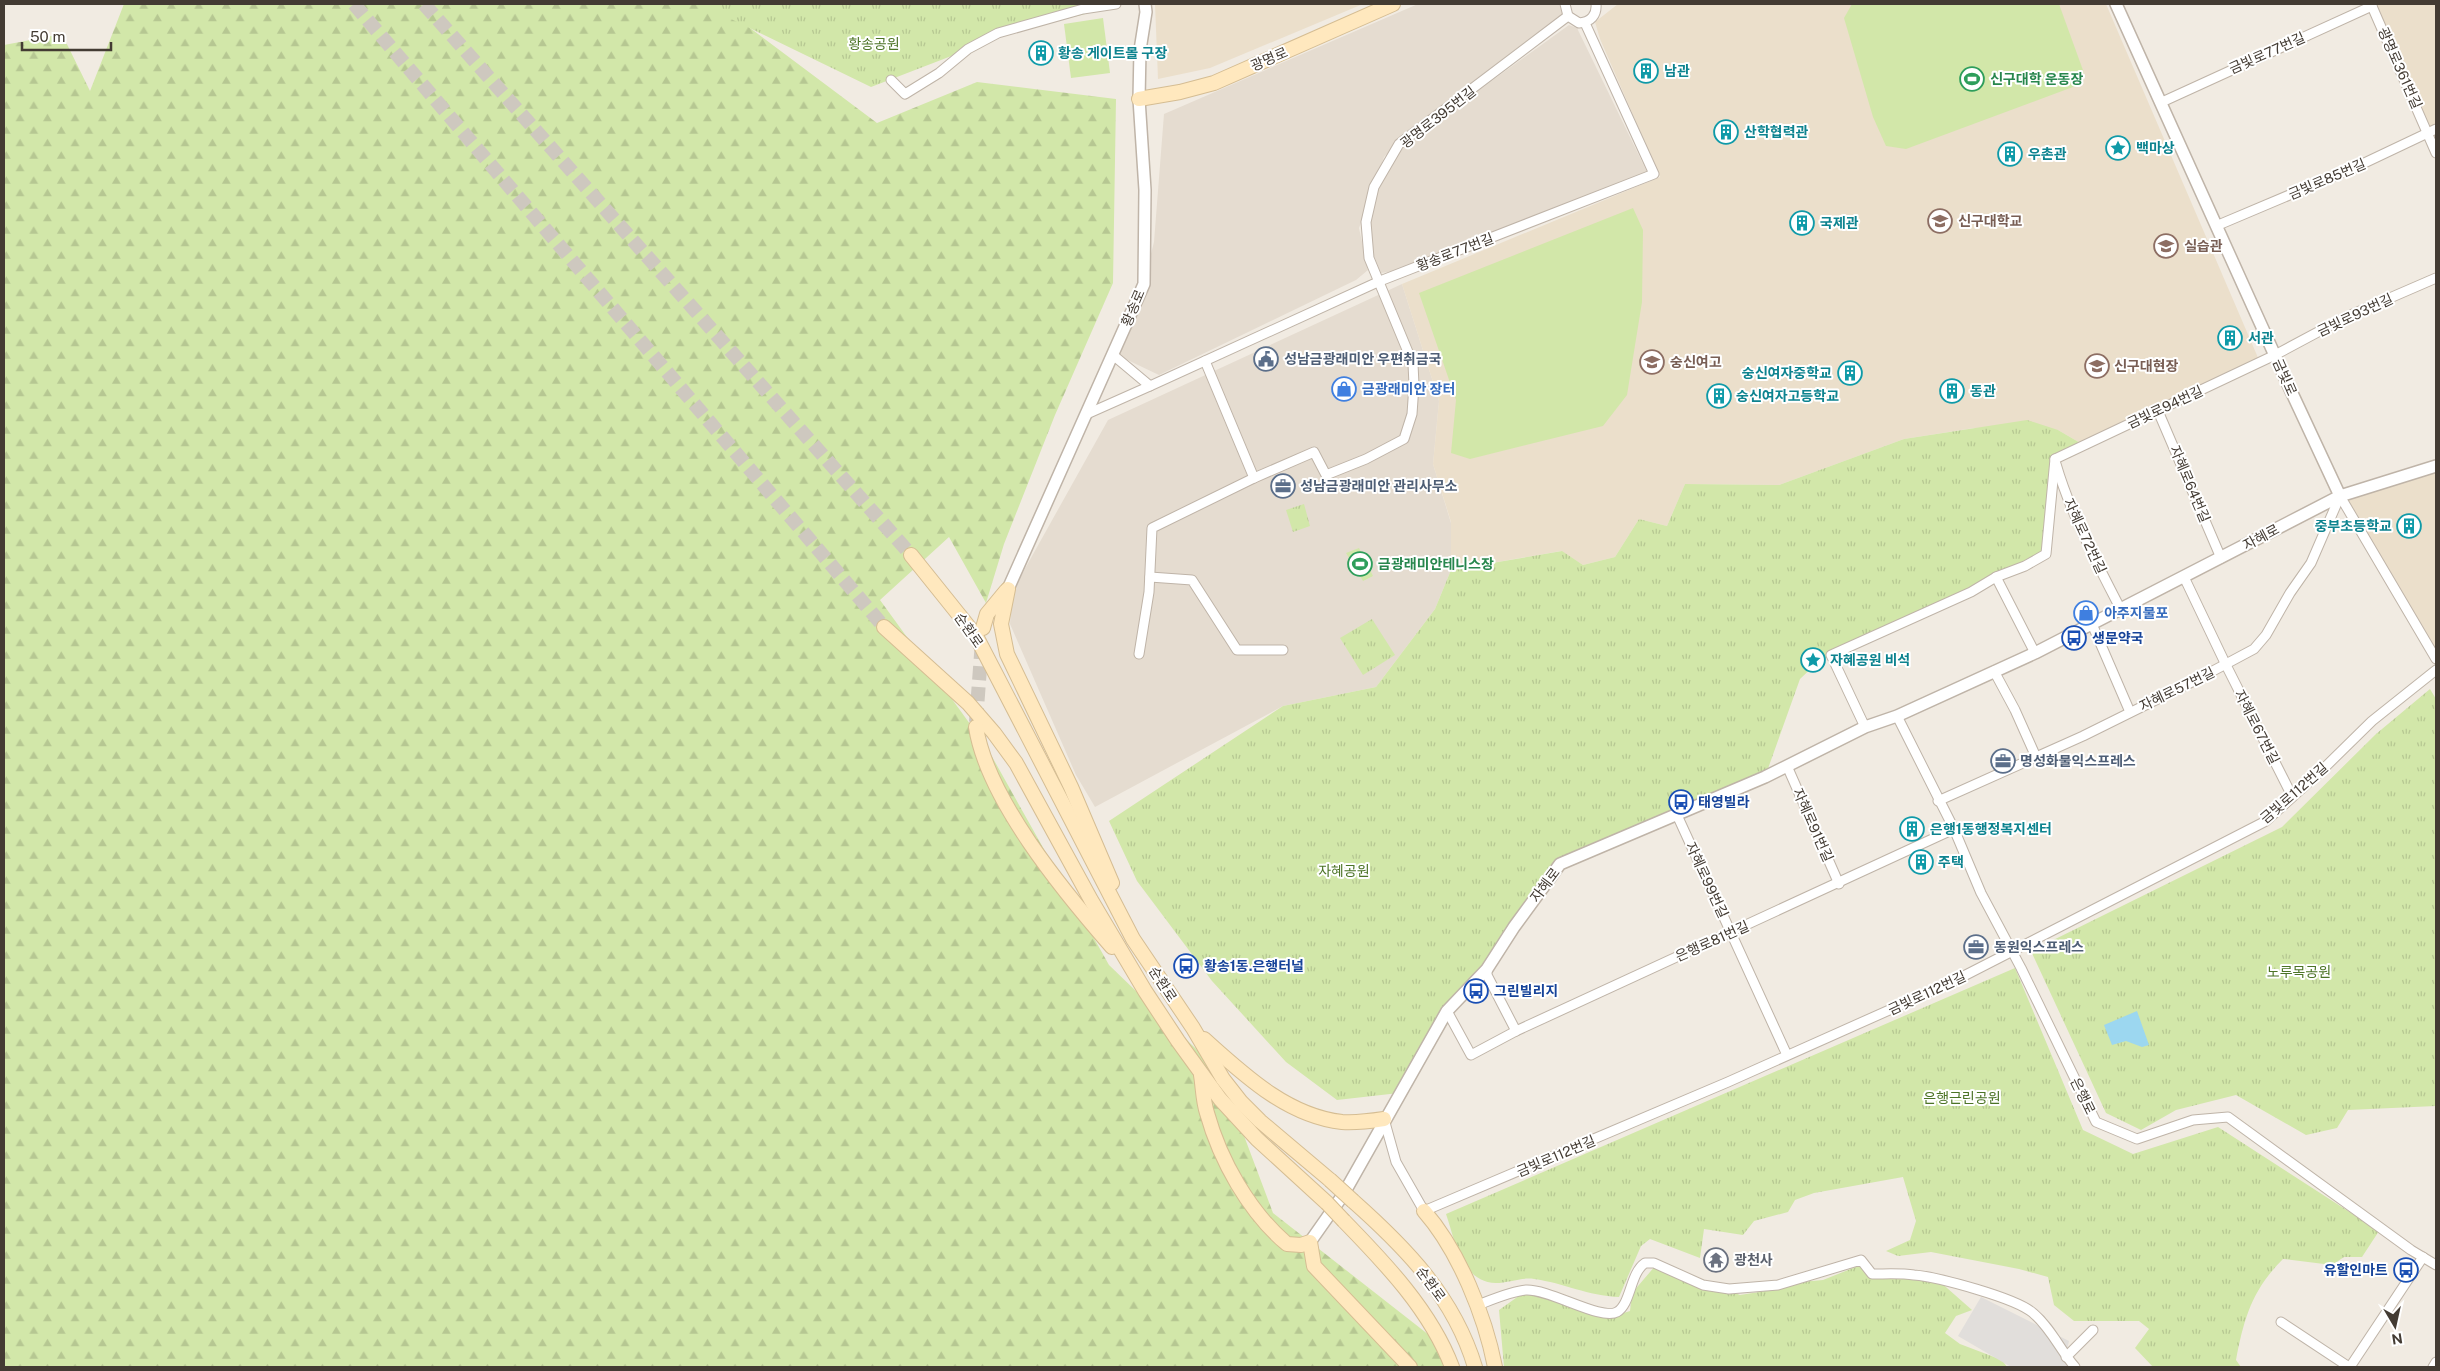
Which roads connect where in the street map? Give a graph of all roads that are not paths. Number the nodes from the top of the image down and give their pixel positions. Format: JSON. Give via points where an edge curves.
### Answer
{"nodes":[{"id":1,"x":1116,"y":4,"type":"edge"},
{"id":2,"x":1145,"y":4,"type":"edge"},
{"id":3,"x":1393,"y":4,"type":"edge"},
{"id":4,"x":1566,"y":4,"type":"edge"},
{"id":5,"x":1596,"y":4,"type":"edge"},
{"id":6,"x":2116,"y":4,"type":"edge"},
{"id":7,"x":2372,"y":5,"type":"edge"},
{"id":8,"x":1568,"y":16,"type":"junction"},
{"id":9,"x":1585,"y":23,"type":"junction"},
{"id":10,"x":891,"y":80,"type":"dead end"},
{"id":11,"x":1140,"y":99,"type":"junction"},
{"id":12,"x":2162,"y":102,"type":"junction"},
{"id":13,"x":2432,"y":131,"type":"edge"},
{"id":14,"x":2436,"y":153,"type":"edge"},
{"id":15,"x":2216,"y":226,"type":"junction"},
{"id":16,"x":2436,"y":278,"type":"edge"},
{"id":17,"x":1380,"y":281,"type":"junction"},
{"id":18,"x":1114,"y":355,"type":"junction"},
{"id":19,"x":2275,"y":355,"type":"junction"},
{"id":20,"x":1205,"y":361,"type":"junction"},
{"id":21,"x":1150,"y":386,"type":"junction"},
{"id":22,"x":2158,"y":411,"type":"junction"},
{"id":23,"x":1087,"y":414,"type":"junction"},
{"id":24,"x":2055,"y":459,"type":"junction"},
{"id":25,"x":2436,"y":466,"type":"edge"},
{"id":26,"x":1254,"y":478,"type":"junction"},
{"id":27,"x":2340,"y":496,"type":"junction"},
{"id":28,"x":911,"y":555,"type":"tunnel mouth"},
{"id":29,"x":2221,"y":558,"type":"junction"},
{"id":30,"x":1150,"y":577,"type":"junction"},
{"id":31,"x":1996,"y":577,"type":"junction"},
{"id":32,"x":2184,"y":577,"type":"junction"},
{"id":33,"x":1008,"y":589,"type":"junction"},
{"id":34,"x":2121,"y":610,"type":"junction"},
{"id":35,"x":2092,"y":624,"type":"junction"},
{"id":36,"x":884,"y":627,"type":"tunnel mouth"},
{"id":37,"x":983,"y":628,"type":"tunnel mouth"},
{"id":38,"x":1283,"y":650,"type":"dead end"},
{"id":39,"x":2035,"y":653,"type":"junction"},
{"id":40,"x":1139,"y":654,"type":"dead end"},
{"id":41,"x":2436,"y":659,"type":"edge"},
{"id":42,"x":2226,"y":665,"type":"junction"},
{"id":43,"x":2436,"y":670,"type":"edge"},
{"id":44,"x":1994,"y":671,"type":"junction"},
{"id":45,"x":2130,"y":712,"type":"junction"},
{"id":46,"x":1897,"y":716,"type":"junction"},
{"id":47,"x":976,"y":727,"type":"tunnel mouth"},
{"id":48,"x":1865,"y":727,"type":"junction"},
{"id":49,"x":2036,"y":758,"type":"junction"},
{"id":50,"x":1787,"y":766,"type":"junction"},
{"id":51,"x":2292,"y":796,"type":"junction"},
{"id":52,"x":1938,"y":801,"type":"junction"},
{"id":53,"x":1677,"y":814,"type":"junction"},
{"id":54,"x":1954,"y":829,"type":"junction"},
{"id":55,"x":1839,"y":884,"type":"junction"},
{"id":56,"x":1731,"y":932,"type":"junction"},
{"id":57,"x":1133,"y":939,"type":"junction"},
{"id":58,"x":2012,"y":953,"type":"junction"},
{"id":59,"x":1487,"y":969,"type":"junction"},
{"id":60,"x":1136,"y":976,"type":"junction"},
{"id":61,"x":1447,"y":1011,"type":"junction"},
{"id":62,"x":1193,"y":1028,"type":"junction"},
{"id":63,"x":1516,"y":1031,"type":"junction"},
{"id":64,"x":1787,"y":1056,"type":"junction"},
{"id":65,"x":1201,"y":1072,"type":"junction"},
{"id":66,"x":1384,"y":1119,"type":"junction"},
{"id":67,"x":1424,"y":1212,"type":"junction"},
{"id":68,"x":1310,"y":1242,"type":"junction"},
{"id":69,"x":2423,"y":1257,"type":"junction"},
{"id":70,"x":2435,"y":1262,"type":"edge"},
{"id":71,"x":1478,"y":1305,"type":"junction"},
{"id":72,"x":2280,"y":1322,"type":"dead end"},
{"id":73,"x":2093,"y":1330,"type":"dead end"},
{"id":74,"x":2066,"y":1356,"type":"junction"},
{"id":75,"x":2436,"y":1362,"type":"edge"},
{"id":76,"x":1410,"y":1367,"type":"edge"},
{"id":77,"x":1452,"y":1367,"type":"edge"},
{"id":78,"x":1474,"y":1367,"type":"edge"},
{"id":79,"x":1495,"y":1367,"type":"edge"},
{"id":80,"x":2075,"y":1367,"type":"edge"},
{"id":81,"x":2349,"y":1367,"type":"edge"},
{"id":82,"x":2433,"y":1367,"type":"edge"}],
"edges":[{"from":1,"to":10,"type":"street","via":[[1083,9],[998,33],[968,49],[939,73],[905,94]]},
{"from":2,"to":11,"type":"street","name":"황송로","via":[[1140,50]]},
{"from":3,"to":11,"type":"main road","name":"광명로","via":[[1214,82]]},
{"from":4,"to":8,"type":"street"},
{"from":5,"to":9,"type":"street","via":[[1594,16]]},
{"from":6,"to":12,"type":"street","name":"금빛로"},
{"from":7,"to":12,"type":"street","name":"금빛로77번길"},
{"from":7,"to":13,"type":"street","name":"광명로361번길"},
{"from":8,"to":9,"type":"street","via":[[1574,22]]},
{"from":8,"to":17,"type":"street","name":"광명로395번길","via":[[1399,144],[1374,187],[1366,222],[1369,258]]},
{"from":9,"to":17,"type":"street","name":"황송로77번길","via":[[1654,174]]},
{"from":11,"to":18,"type":"street","name":"황송로","via":[[1145,190],[1144,284]]},
{"from":12,"to":15,"type":"street","name":"금빛로"},
{"from":13,"to":14,"type":"street","name":"광명로361번길"},
{"from":13,"to":15,"type":"street","name":"금빛로85번길"},
{"from":15,"to":19,"type":"street","name":"금빛로"},
{"from":16,"to":19,"type":"street","name":"금빛로93번길","via":[[2346,317]]},
{"from":17,"to":20,"type":"street","name":"황송로77번길"},
{"from":17,"to":26,"type":"street","name":"광명로395번길","via":[[1413,364],[1412,414],[1404,439],[1326,475],[1314,452]]},
{"from":18,"to":21,"type":"street"},
{"from":18,"to":23,"type":"street","name":"황송로"},
{"from":19,"to":22,"type":"street","name":"금빛로94번길"},
{"from":19,"to":27,"type":"street","name":"금빛로"},
{"from":20,"to":21,"type":"street","name":"황송로77번길"},
{"from":20,"to":26,"type":"street"},
{"from":21,"to":23,"type":"street","name":"황송로77번길"},
{"from":22,"to":24,"type":"street","name":"금빛로94번길"},
{"from":22,"to":29,"type":"street","name":"자혜로64번길"},
{"from":23,"to":33,"type":"street","name":"황송로"},
{"from":24,"to":31,"type":"street","via":[[2046,554]]},
{"from":24,"to":34,"type":"street","name":"자혜로72번길","via":[[2065,493]]},
{"from":25,"to":27,"type":"street","name":"자혜로"},
{"from":26,"to":30,"type":"street","via":[[1152,528]]},
{"from":27,"to":29,"type":"street","name":"자혜로"},
{"from":27,"to":41,"type":"street","name":"금빛로"},
{"from":27,"to":42,"type":"street","name":"자혜로57번길","via":[[2311,563],[2266,636],[2254,649]]},
{"from":28,"to":57,"type":"main road","name":"순환로","via":[[976,636]]},
{"from":29,"to":32,"type":"street","name":"자혜로"},
{"from":30,"to":38,"type":"street","via":[[1192,580],[1237,650]]},
{"from":30,"to":40,"type":"street"},
{"from":31,"to":39,"type":"street"},
{"from":31,"to":48,"type":"street","via":[[1962,596],[1831,655]]},
{"from":32,"to":34,"type":"street","name":"자혜로"},
{"from":32,"to":42,"type":"street","name":"자혜로67번길"},
{"from":33,"to":37,"type":"main road","via":[[987,614]]},
{"from":33,"to":57,"type":"main road","via":[[1001,624],[1007,654],[1102,856]]},
{"from":34,"to":35,"type":"street","name":"자혜로"},
{"from":35,"to":39,"type":"street","name":"자혜로"},
{"from":35,"to":45,"type":"street"},
{"from":36,"to":60,"type":"main road","name":"순환로","via":[[968,704],[994,733],[1028,783],[1052,832]]},
{"from":39,"to":44,"type":"street","name":"자혜로"},
{"from":42,"to":45,"type":"street","name":"자혜로57번길"},
{"from":42,"to":51,"type":"street","name":"자혜로67번길"},
{"from":43,"to":51,"type":"street","name":"금빛로112번길","via":[[2372,721]]},
{"from":44,"to":46,"type":"street","name":"자혜로"},
{"from":44,"to":49,"type":"street"},
{"from":45,"to":49,"type":"street","name":"자혜로57번길"},
{"from":46,"to":48,"type":"street","name":"자혜로"},
{"from":46,"to":52,"type":"street","name":"은행로"},
{"from":47,"to":60,"type":"main road","via":[[979,746],[1006,805],[1052,874]]},
{"from":48,"to":50,"type":"street","name":"자혜로"},
{"from":49,"to":52,"type":"street","name":"자혜로57번길"},
{"from":50,"to":53,"type":"street","name":"자혜로"},
{"from":50,"to":55,"type":"street","name":"자혜로91번길"},
{"from":51,"to":58,"type":"street","name":"금빛로112번길","via":[[2266,821]]},
{"from":52,"to":54,"type":"street","name":"은행로"},
{"from":53,"to":56,"type":"street","name":"자혜로99번길"},
{"from":53,"to":59,"type":"street","name":"자혜로","via":[[1560,864]]},
{"from":54,"to":55,"type":"street","name":"은행로81번길"},
{"from":54,"to":58,"type":"street","name":"은행로","via":[[1981,893]]},
{"from":55,"to":56,"type":"street","name":"은행로81번길"},
{"from":56,"to":63,"type":"street","name":"은행로81번길"},
{"from":56,"to":64,"type":"street","name":"자혜로99번길"},
{"from":57,"to":62,"type":"main road","name":"순환로"},
{"from":58,"to":64,"type":"street","name":"금빛로112번길"},
{"from":58,"to":69,"type":"street","name":"은행로","via":[[2096,1122],[2137,1139],[2193,1120],[2228,1117]]},
{"from":59,"to":61,"type":"street","name":"자혜로"},
{"from":59,"to":63,"type":"street","via":[[1487,975]]},
{"from":60,"to":65,"type":"main road","name":"순환로"},
{"from":61,"to":63,"type":"street","name":"은행로81번길","via":[[1471,1055]]},
{"from":61,"to":66,"type":"street","name":"자혜로"},
{"from":62,"to":66,"type":"main road","via":[[1242,1073],[1278,1099],[1300,1110],[1344,1122]]},
{"from":62,"to":78,"type":"main road","name":"순환로","bridge":true,"via":[[1223,1079],[1241,1102],[1394,1238],[1435,1284]]},
{"from":64,"to":67,"type":"street","name":"금빛로112번길"},
{"from":65,"to":68,"type":"main road","via":[[1206,1113],[1223,1155],[1246,1198],[1287,1244]]},
{"from":65,"to":77,"type":"main road","name":"순환로","bridge":true,"via":[[1220,1099],[1257,1139],[1327,1203],[1375,1253],[1426,1318]]},
{"from":66,"to":67,"type":"street","via":[[1396,1162]]},
{"from":66,"to":68,"type":"street","name":"자혜로","via":[[1343,1195]]},
{"from":67,"to":71,"type":"main road","via":[[1439,1228]]},
{"from":68,"to":76,"type":"main road","via":[[1314,1266]]},
{"from":69,"to":70,"type":"street","name":"은행로"},
{"from":69,"to":81,"type":"street"},
{"from":71,"to":74,"type":"street","via":[[1525,1290],[1555,1295],[1604,1314],[1616,1313],[1645,1263],[1654,1263],[1704,1285],[1729,1289],[1778,1285],[1861,1260],[1872,1274],[1915,1275],[2016,1303],[2033,1313]]},
{"from":71,"to":79,"type":"main road"},
{"from":72,"to":81,"type":"street"},
{"from":73,"to":74,"type":"street"},
{"from":74,"to":80,"type":"street"},
{"from":75,"to":82,"type":"street"}]}
